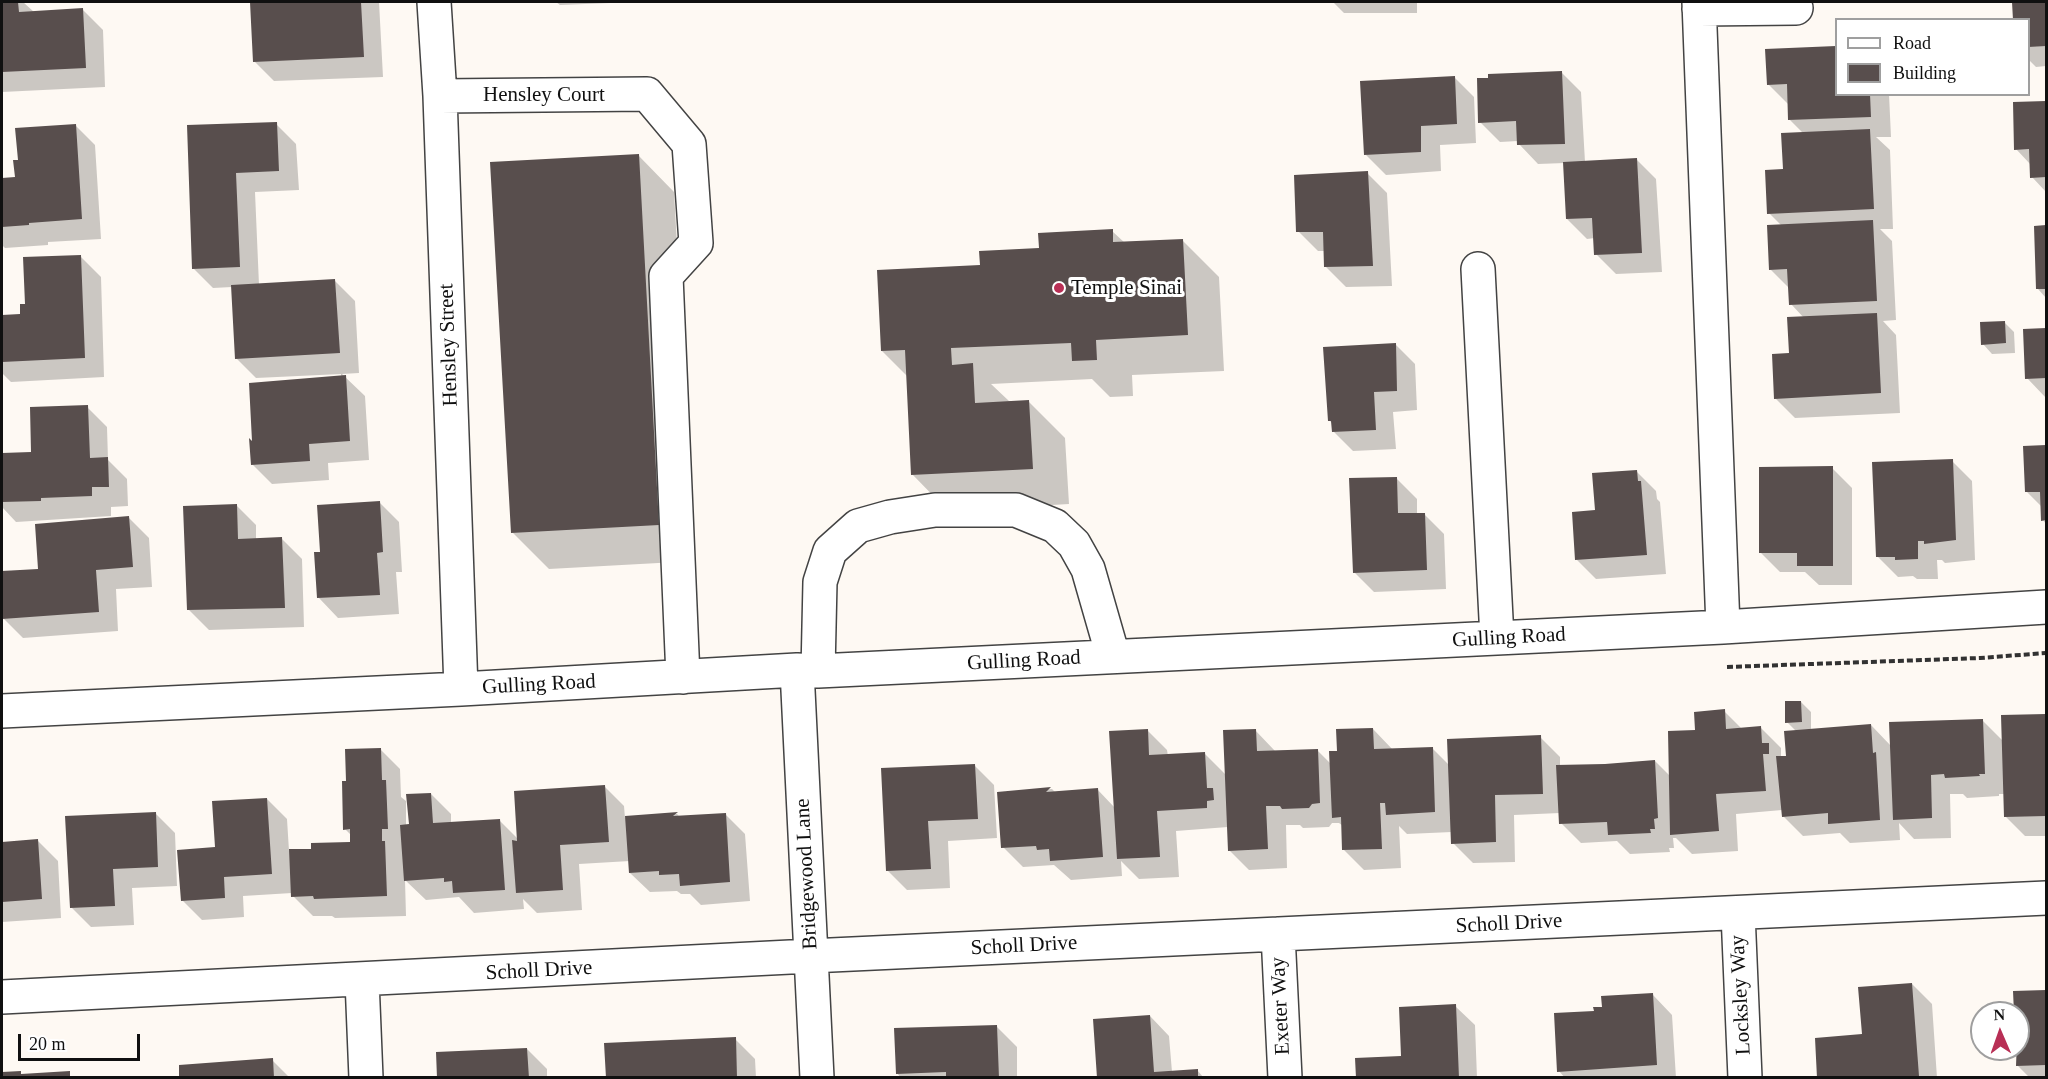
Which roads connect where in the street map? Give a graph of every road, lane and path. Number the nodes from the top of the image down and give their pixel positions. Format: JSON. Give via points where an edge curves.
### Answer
{"nodes":[{"id":1,"x":434,"y":2,"type":"edge"},
{"id":2,"x":1699,"y":5,"type":"edge"},
{"id":3,"x":1796,"y":8,"type":"dead end"},
{"id":4,"x":440,"y":96,"type":"junction"},
{"id":5,"x":1478,"y":269,"type":"dead end"},
{"id":6,"x":2046,"y":608,"type":"edge"},
{"id":7,"x":1723,"y":627,"type":"junction"},
{"id":8,"x":1497,"y":638,"type":"junction"},
{"id":9,"x":1113,"y":656,"type":"junction"},
{"id":10,"x":807,"y":670,"type":"junction"},
{"id":11,"x":683,"y":677,"type":"junction"},
{"id":12,"x":461,"y":689,"type":"junction"},
{"id":13,"x":2,"y":711,"type":"edge"},
{"id":14,"x":2046,"y":898,"type":"edge"},
{"id":15,"x":1738,"y":913,"type":"junction"},
{"id":16,"x":1278,"y":934,"type":"junction"},
{"id":17,"x":810,"y":956,"type":"junction"},
{"id":18,"x":362,"y":980,"type":"junction"},
{"id":19,"x":2,"y":997,"type":"edge"},
{"id":20,"x":366,"y":1077,"type":"edge"},
{"id":21,"x":817,"y":1077,"type":"edge"},
{"id":22,"x":1285,"y":1077,"type":"edge"},
{"id":23,"x":1745,"y":1077,"type":"edge"}],
"edges":[{"from":1,"to":4,"type":"street","name":"Hensley Street"},
{"from":2,"to":3,"type":"street"},
{"from":2,"to":7,"type":"street"},
{"from":4,"to":11,"type":"street","name":"Hensley Court","via":[[647,94],[689,144],[696,243],[666,276]]},
{"from":4,"to":12,"type":"street","name":"Hensley Street"},
{"from":5,"to":8,"type":"street"},
{"from":6,"to":7,"type":"street","name":"Gulling Road"},
{"from":7,"to":8,"type":"street","name":"Gulling Road"},
{"from":8,"to":9,"type":"street","name":"Gulling Road"},
{"from":9,"to":10,"type":"street","name":"Gulling Road"},
{"from":9,"to":10,"type":"street","name":"Bridgewood Lane","via":[[1088,569],[1074,544],[1055,526],[1016,510],[935,510],[858,526],[830,551],[820,582]]},
{"from":10,"to":11,"type":"street","name":"Gulling Road"},
{"from":10,"to":17,"type":"street","name":"Bridgewood Lane"},
{"from":11,"to":12,"type":"street","name":"Gulling Road"},
{"from":12,"to":13,"type":"street","name":"Gulling Road"},
{"from":14,"to":15,"type":"street","name":"Scholl Drive"},
{"from":15,"to":16,"type":"street","name":"Scholl Drive"},
{"from":15,"to":23,"type":"street","name":"Locksley Way"},
{"from":16,"to":17,"type":"street","name":"Scholl Drive"},
{"from":16,"to":22,"type":"street","name":"Exeter Way"},
{"from":17,"to":18,"type":"street","name":"Scholl Drive"},
{"from":17,"to":21,"type":"street","name":"Bridgewood Lane"},
{"from":18,"to":19,"type":"street","name":"Scholl Drive"},
{"from":18,"to":20,"type":"street"}]}
